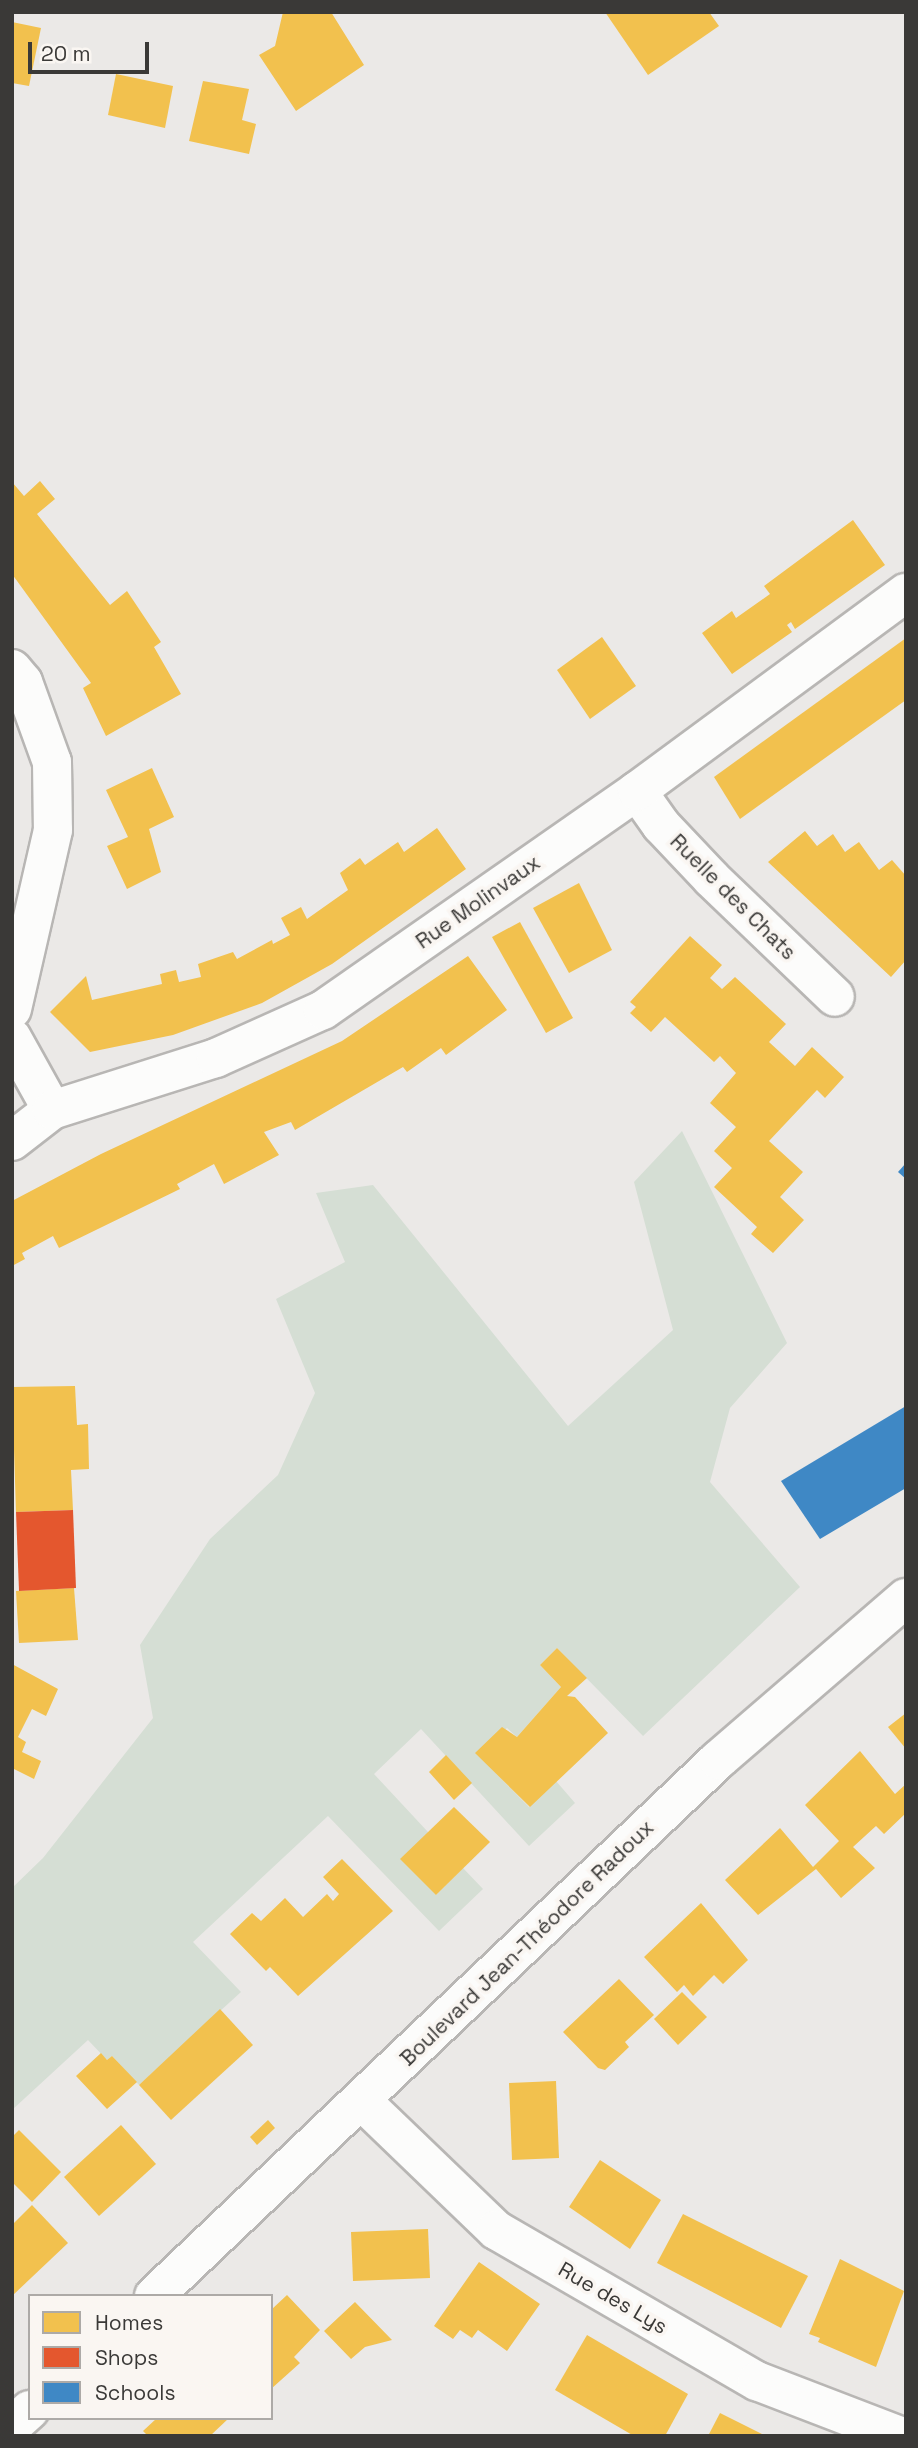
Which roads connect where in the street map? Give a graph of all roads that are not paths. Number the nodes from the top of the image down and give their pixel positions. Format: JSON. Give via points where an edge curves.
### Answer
{"nodes":[{"id":1,"x":906,"y":593,"type":"edge"},
{"id":2,"x":12,"y":668,"type":"edge"},
{"id":3,"x":637,"y":791,"type":"junction"},
{"id":4,"x":835,"y":998,"type":"dead end"},
{"id":5,"x":12,"y":1009,"type":"edge"},
{"id":6,"x":12,"y":1038,"type":"edge"},
{"id":7,"x":52,"y":1110,"type":"junction"},
{"id":8,"x":12,"y":1141,"type":"edge"},
{"id":9,"x":906,"y":1598,"type":"edge"},
{"id":10,"x":363,"y":2102,"type":"junction"},
{"id":11,"x":156,"y":2294,"type":"edge"},
{"id":12,"x":28,"y":2412,"type":"edge"},
{"id":13,"x":12,"y":2427,"type":"edge"},
{"id":14,"x":900,"y":2436,"type":"edge"}],
"edges":[{"from":1,"to":3,"type":"street","name":"Rue Molinvaux"},
{"from":2,"to":5,"type":"street","via":[[23,682],[52,762],[53,830]]},
{"from":3,"to":4,"type":"street","name":"Ruelle des Chats","via":[[661,825],[712,879]]},
{"from":3,"to":7,"type":"street","name":"Rue Molinvaux","via":[[323,1010],[216,1058]]},
{"from":6,"to":7,"type":"street"},
{"from":7,"to":8,"type":"street","name":"Rue Molinvaux"},
{"from":9,"to":10,"type":"street","name":"Boulevard Jean-Théodore Radoux","via":[[718,1760]]},
{"from":10,"to":11,"type":"street","name":"Boulevard Jean-Théodore Radoux"},
{"from":10,"to":14,"type":"street","name":"Rue des Lys","via":[[496,2231],[757,2381]]},
{"from":12,"to":13,"type":"street"}]}
